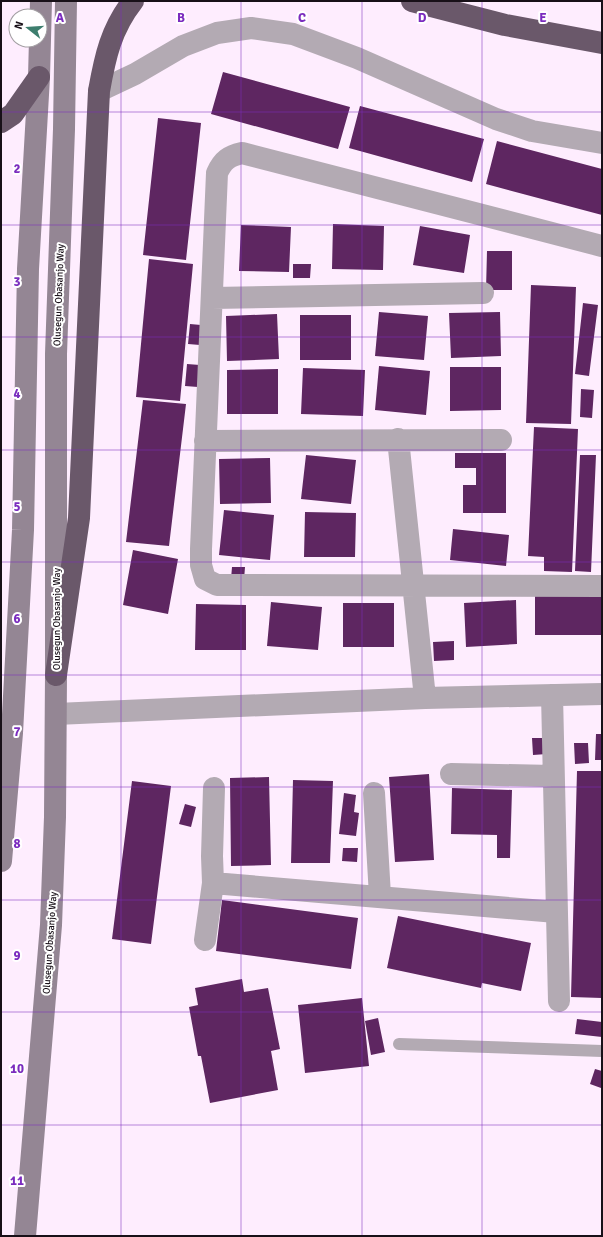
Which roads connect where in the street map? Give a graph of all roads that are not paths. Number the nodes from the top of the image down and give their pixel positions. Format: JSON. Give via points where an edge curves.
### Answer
{"nodes":[{"id":1,"x":41,"y":1,"type":"edge"},
{"id":2,"x":66,"y":1,"type":"edge"},
{"id":3,"x":134,"y":1,"type":"edge"},
{"id":4,"x":412,"y":1,"type":"edge"},
{"id":5,"x":602,"y":43,"type":"edge"},
{"id":6,"x":39,"y":77,"type":"junction"},
{"id":7,"x":98,"y":91,"type":"junction"},
{"id":8,"x":1,"y":122,"type":"edge"},
{"id":9,"x":602,"y":143,"type":"edge"},
{"id":10,"x":602,"y":246,"type":"edge"},
{"id":11,"x":483,"y":293,"type":"dead end"},
{"id":12,"x":212,"y":298,"type":"junction"},
{"id":13,"x":398,"y":439,"type":"junction"},
{"id":14,"x":501,"y":440,"type":"dead end"},
{"id":15,"x":205,"y":441,"type":"junction"},
{"id":16,"x":413,"y":586,"type":"junction"},
{"id":17,"x":602,"y":586,"type":"edge"},
{"id":18,"x":56,"y":675,"type":"junction"},
{"id":19,"x":602,"y":694,"type":"edge"},
{"id":20,"x":552,"y":695,"type":"junction"},
{"id":21,"x":425,"y":698,"type":"junction"},
{"id":22,"x":56,"y":714,"type":"junction"},
{"id":23,"x":452,"y":774,"type":"dead end"},
{"id":24,"x":553,"y":776,"type":"junction"},
{"id":25,"x":214,"y":788,"type":"dead end"},
{"id":26,"x":374,"y":793,"type":"dead end"},
{"id":27,"x":1,"y":861,"type":"edge"},
{"id":28,"x":213,"y":883,"type":"junction"},
{"id":29,"x":380,"y":896,"type":"junction"},
{"id":30,"x":556,"y":912,"type":"junction"},
{"id":31,"x":205,"y":940,"type":"dead end"},
{"id":32,"x":559,"y":1001,"type":"dead end"},
{"id":33,"x":399,"y":1044,"type":"dead end"},
{"id":34,"x":602,"y":1051,"type":"edge"},
{"id":35,"x":25,"y":1236,"type":"edge"}],
"edges":[{"from":1,"to":6,"type":"main road"},
{"from":2,"to":18,"type":"main road","name":"Olusegun Obasanjo Way","via":[[56,354]]},
{"from":3,"to":7,"type":"highway","via":[[121,17],[106,53]]},
{"from":4,"to":5,"type":"highway","via":[[505,25]]},
{"from":6,"to":8,"type":"highway","via":[[14,114]]},
{"from":6,"to":27,"type":"main road","via":[[28,269],[23,530],[12,733]]},
{"from":7,"to":9,"type":"street","via":[[135,74],[183,46],[218,33],[251,28],[293,34],[350,55],[503,121],[532,130]]},
{"from":7,"to":18,"type":"highway","via":[[79,518]]},
{"from":10,"to":12,"type":"street","via":[[242,153],[222,162],[217,173]]},
{"from":11,"to":12,"type":"street"},
{"from":12,"to":15,"type":"street"},
{"from":13,"to":14,"type":"street"},
{"from":13,"to":15,"type":"street"},
{"from":13,"to":16,"type":"street"},
{"from":15,"to":16,"type":"street","via":[[201,549],[201,565],[205,578],[217,585]]},
{"from":16,"to":17,"type":"street"},
{"from":16,"to":21,"type":"street"},
{"from":18,"to":22,"type":"main road","name":"Olusegun Obasanjo Way"},
{"from":19,"to":20,"type":"street"},
{"from":20,"to":21,"type":"street"},
{"from":20,"to":24,"type":"street"},
{"from":21,"to":22,"type":"street"},
{"from":22,"to":35,"type":"main road","name":"Olusegun Obasanjo Way","via":[[52,925]]},
{"from":23,"to":24,"type":"street"},
{"from":24,"to":30,"type":"street"},
{"from":25,"to":28,"type":"street"},
{"from":26,"to":29,"type":"street"},
{"from":28,"to":29,"type":"street"},
{"from":28,"to":31,"type":"street"},
{"from":29,"to":30,"type":"street"},
{"from":30,"to":32,"type":"street"},
{"from":33,"to":34,"type":"lane"}]}
